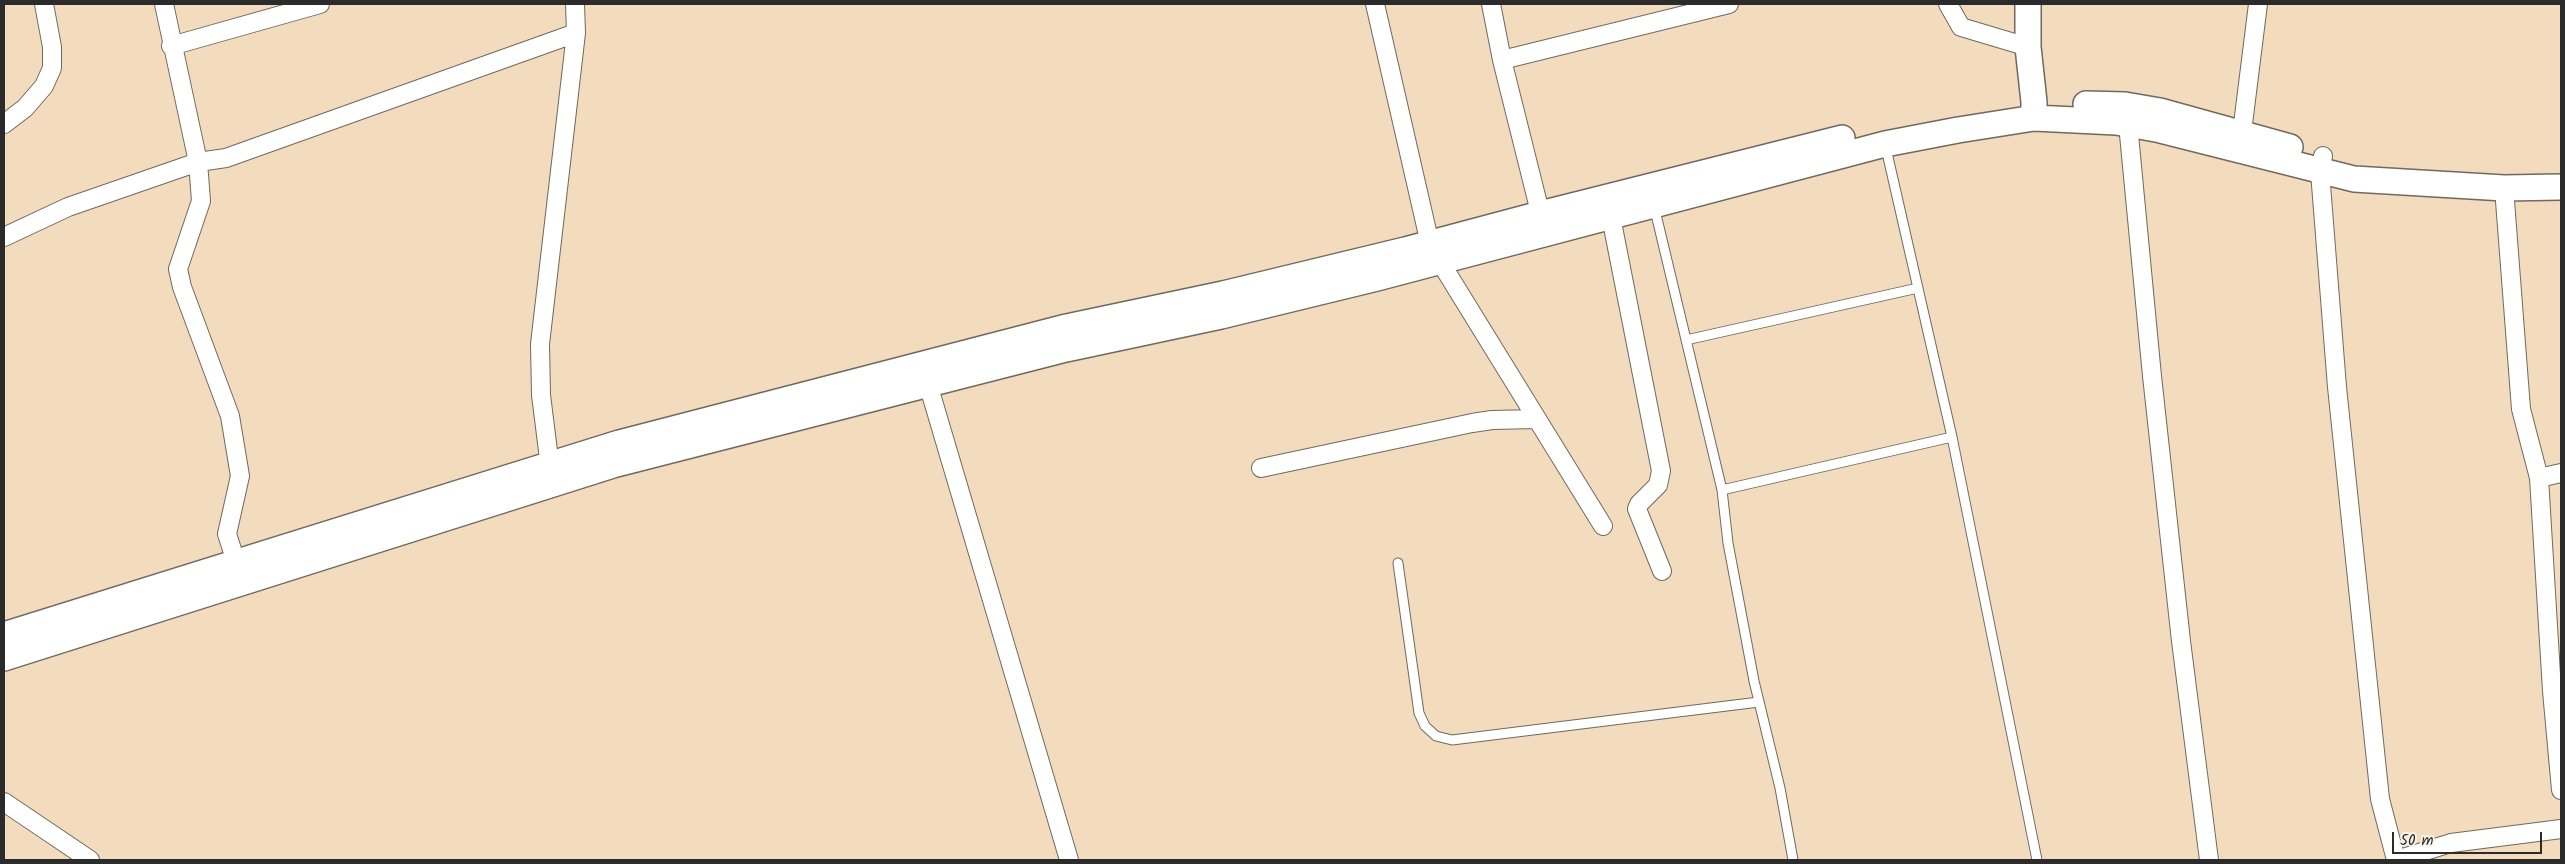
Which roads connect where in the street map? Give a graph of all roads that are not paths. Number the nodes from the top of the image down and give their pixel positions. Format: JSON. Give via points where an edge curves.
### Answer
{"nodes":[{"id":1,"x":44,"y":4,"type":"edge"},
{"id":2,"x":164,"y":4,"type":"edge"},
{"id":3,"x":320,"y":4,"type":"edge"},
{"id":4,"x":575,"y":4,"type":"edge"},
{"id":5,"x":1375,"y":4,"type":"edge"},
{"id":6,"x":1491,"y":4,"type":"edge"},
{"id":7,"x":1729,"y":4,"type":"edge"},
{"id":8,"x":1948,"y":4,"type":"edge"},
{"id":9,"x":2028,"y":4,"type":"edge"},
{"id":10,"x":2258,"y":4,"type":"edge"},
{"id":11,"x":576,"y":33,"type":"junction"},
{"id":12,"x":171,"y":46,"type":"junction"},
{"id":13,"x":2028,"y":46,"type":"junction"},
{"id":14,"x":1502,"y":60,"type":"junction"},
{"id":15,"x":2034,"y":110,"type":"junction"},
{"id":16,"x":4,"y":124,"type":"edge"},
{"id":17,"x":2128,"y":124,"type":"junction"},
{"id":18,"x":2242,"y":132,"type":"junction"},
{"id":19,"x":1885,"y":144,"type":"junction"},
{"id":20,"x":198,"y":162,"type":"junction"},
{"id":21,"x":2322,"y":164,"type":"junction"},
{"id":22,"x":2561,"y":187,"type":"edge"},
{"id":23,"x":2504,"y":188,"type":"junction"},
{"id":24,"x":1654,"y":206,"type":"junction"},
{"id":25,"x":1611,"y":217,"type":"junction"},
{"id":26,"x":1543,"y":224,"type":"junction"},
{"id":27,"x":4,"y":236,"type":"edge"},
{"id":28,"x":1435,"y":252,"type":"junction"},
{"id":29,"x":1918,"y":288,"type":"junction"},
{"id":30,"x":1686,"y":340,"type":"junction"},
{"id":31,"x":925,"y":374,"type":"junction"},
{"id":32,"x":1536,"y":419,"type":"junction"},
{"id":33,"x":1952,"y":437,"type":"junction"},
{"id":34,"x":1261,"y":468,"type":"dead end"},
{"id":35,"x":2561,"y":473,"type":"edge"},
{"id":36,"x":551,"y":474,"type":"junction"},
{"id":37,"x":2539,"y":478,"type":"junction"},
{"id":38,"x":1722,"y":490,"type":"junction"},
{"id":39,"x":1602,"y":526,"type":"dead end"},
{"id":40,"x":236,"y":562,"type":"junction"},
{"id":41,"x":1398,"y":563,"type":"dead end"},
{"id":42,"x":1662,"y":571,"type":"dead end"},
{"id":43,"x":4,"y":636,"type":"edge"},
{"id":44,"x":4,"y":658,"type":"edge"},
{"id":45,"x":2557,"y":691,"type":"edge"},
{"id":46,"x":1759,"y":702,"type":"junction"},
{"id":47,"x":2561,"y":790,"type":"edge"},
{"id":48,"x":4,"y":802,"type":"edge"},
{"id":49,"x":2561,"y":829,"type":"edge"},
{"id":50,"x":90,"y":860,"type":"edge"},
{"id":51,"x":1069,"y":860,"type":"edge"},
{"id":52,"x":1793,"y":860,"type":"edge"},
{"id":53,"x":2037,"y":860,"type":"edge"},
{"id":54,"x":2209,"y":860,"type":"edge"},
{"id":55,"x":2396,"y":860,"type":"edge"}],
"edges":[{"from":1,"to":16,"type":"street","via":[[52,47],[52,68],[44,86],[25,108]]},
{"from":2,"to":12,"type":"street"},
{"from":3,"to":12,"type":"street"},
{"from":4,"to":11,"type":"street"},
{"from":5,"to":28,"type":"street"},
{"from":6,"to":14,"type":"street"},
{"from":7,"to":14,"type":"street"},
{"from":8,"to":13,"type":"street","via":[[1960,27]]},
{"from":9,"to":13,"type":"main road"},
{"from":10,"to":18,"type":"street"},
{"from":11,"to":20,"type":"street","via":[[226,158]]},
{"from":11,"to":36,"type":"street","via":[[540,344],[541,395]]},
{"from":12,"to":20,"type":"street"},
{"from":13,"to":15,"type":"main road"},
{"from":14,"to":26,"type":"street"},
{"from":15,"to":17,"type":"main road"},
{"from":15,"to":18,"type":"main road","via":[[2125,105]]},
{"from":15,"to":19,"type":"main road"},
{"from":15,"to":26,"type":"main road","via":[[1956,113],[1878,129]]},
{"from":17,"to":21,"type":"main road"},
{"from":17,"to":54,"type":"street","via":[[2177,612]]},
{"from":18,"to":21,"type":"main road"},
{"from":19,"to":24,"type":"main road"},
{"from":19,"to":29,"type":"lane"},
{"from":20,"to":27,"type":"street","via":[[68,207]]},
{"from":20,"to":40,"type":"street","via":[[201,201],[178,269],[230,416],[240,476],[227,534]]},
{"from":21,"to":23,"type":"main road","via":[[2354,162],[2394,180]]},
{"from":21,"to":55,"type":"street","via":[[2337,387],[2380,799]]},
{"from":22,"to":23,"type":"main road"},
{"from":23,"to":37,"type":"street","via":[[2521,409]]},
{"from":24,"to":25,"type":"main road"},
{"from":24,"to":30,"type":"lane"},
{"from":25,"to":26,"type":"main road"},
{"from":25,"to":42,"type":"street","via":[[1661,471],[1658,485],[1637,509]]},
{"from":26,"to":28,"type":"main road"},
{"from":28,"to":31,"type":"main road","via":[[1062,328]]},
{"from":28,"to":32,"type":"street"},
{"from":29,"to":30,"type":"lane"},
{"from":29,"to":33,"type":"lane"},
{"from":30,"to":38,"type":"lane"},
{"from":31,"to":36,"type":"main road"},
{"from":31,"to":51,"type":"street"},
{"from":32,"to":34,"type":"street","via":[[1472,423]]},
{"from":32,"to":39,"type":"street"},
{"from":33,"to":38,"type":"lane"},
{"from":33,"to":53,"type":"lane"},
{"from":35,"to":37,"type":"street"},
{"from":36,"to":40,"type":"main road"},
{"from":36,"to":44,"type":"main road"},
{"from":37,"to":45,"type":"street"},
{"from":38,"to":46,"type":"lane","via":[[1728,543]]},
{"from":40,"to":43,"type":"main road"},
{"from":41,"to":46,"type":"lane","via":[[1419,713],[1425,726],[1436,736],[1452,740]]},
{"from":45,"to":47,"type":"street"},
{"from":46,"to":52,"type":"lane"},
{"from":48,"to":50,"type":"street"},
{"from":49,"to":55,"type":"street","via":[[2451,843]]}]}
